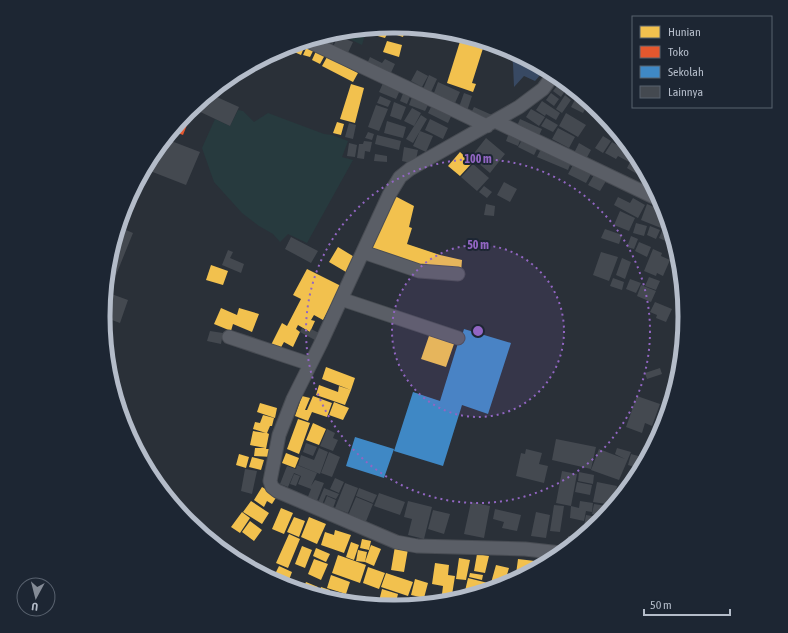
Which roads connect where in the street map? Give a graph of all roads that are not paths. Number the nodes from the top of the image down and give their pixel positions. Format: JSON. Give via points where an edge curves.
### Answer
{"nodes":[{"id":1,"x":315,"y":45,"type":"edge"},
{"id":2,"x":550,"y":80,"type":"edge"},
{"id":3,"x":491,"y":124,"type":"junction"},
{"id":4,"x":650,"y":196,"type":"edge"},
{"id":5,"x":363,"y":252,"type":"junction"},
{"id":6,"x":458,"y":274,"type":"dead end"},
{"id":7,"x":341,"y":299,"type":"junction"},
{"id":8,"x":229,"y":337,"type":"dead end"},
{"id":9,"x":458,"y":338,"type":"dead end"},
{"id":10,"x":310,"y":364,"type":"junction"},
{"id":11,"x":551,"y":553,"type":"edge"}],
"edges":[{"from":1,"to":3,"type":"street","via":[[458,112]]},
{"from":2,"to":3,"type":"street","via":[[543,89]]},
{"from":3,"to":4,"type":"street"},
{"from":3,"to":5,"type":"street","via":[[400,177]]},
{"from":5,"to":6,"type":"street","via":[[419,271]]},
{"from":5,"to":7,"type":"street"},
{"from":7,"to":9,"type":"street"},
{"from":7,"to":10,"type":"street"},
{"from":8,"to":10,"type":"street"},
{"from":10,"to":11,"type":"street","via":[[279,435],[270,482],[276,491],[396,542],[417,546],[526,549]]}]}
